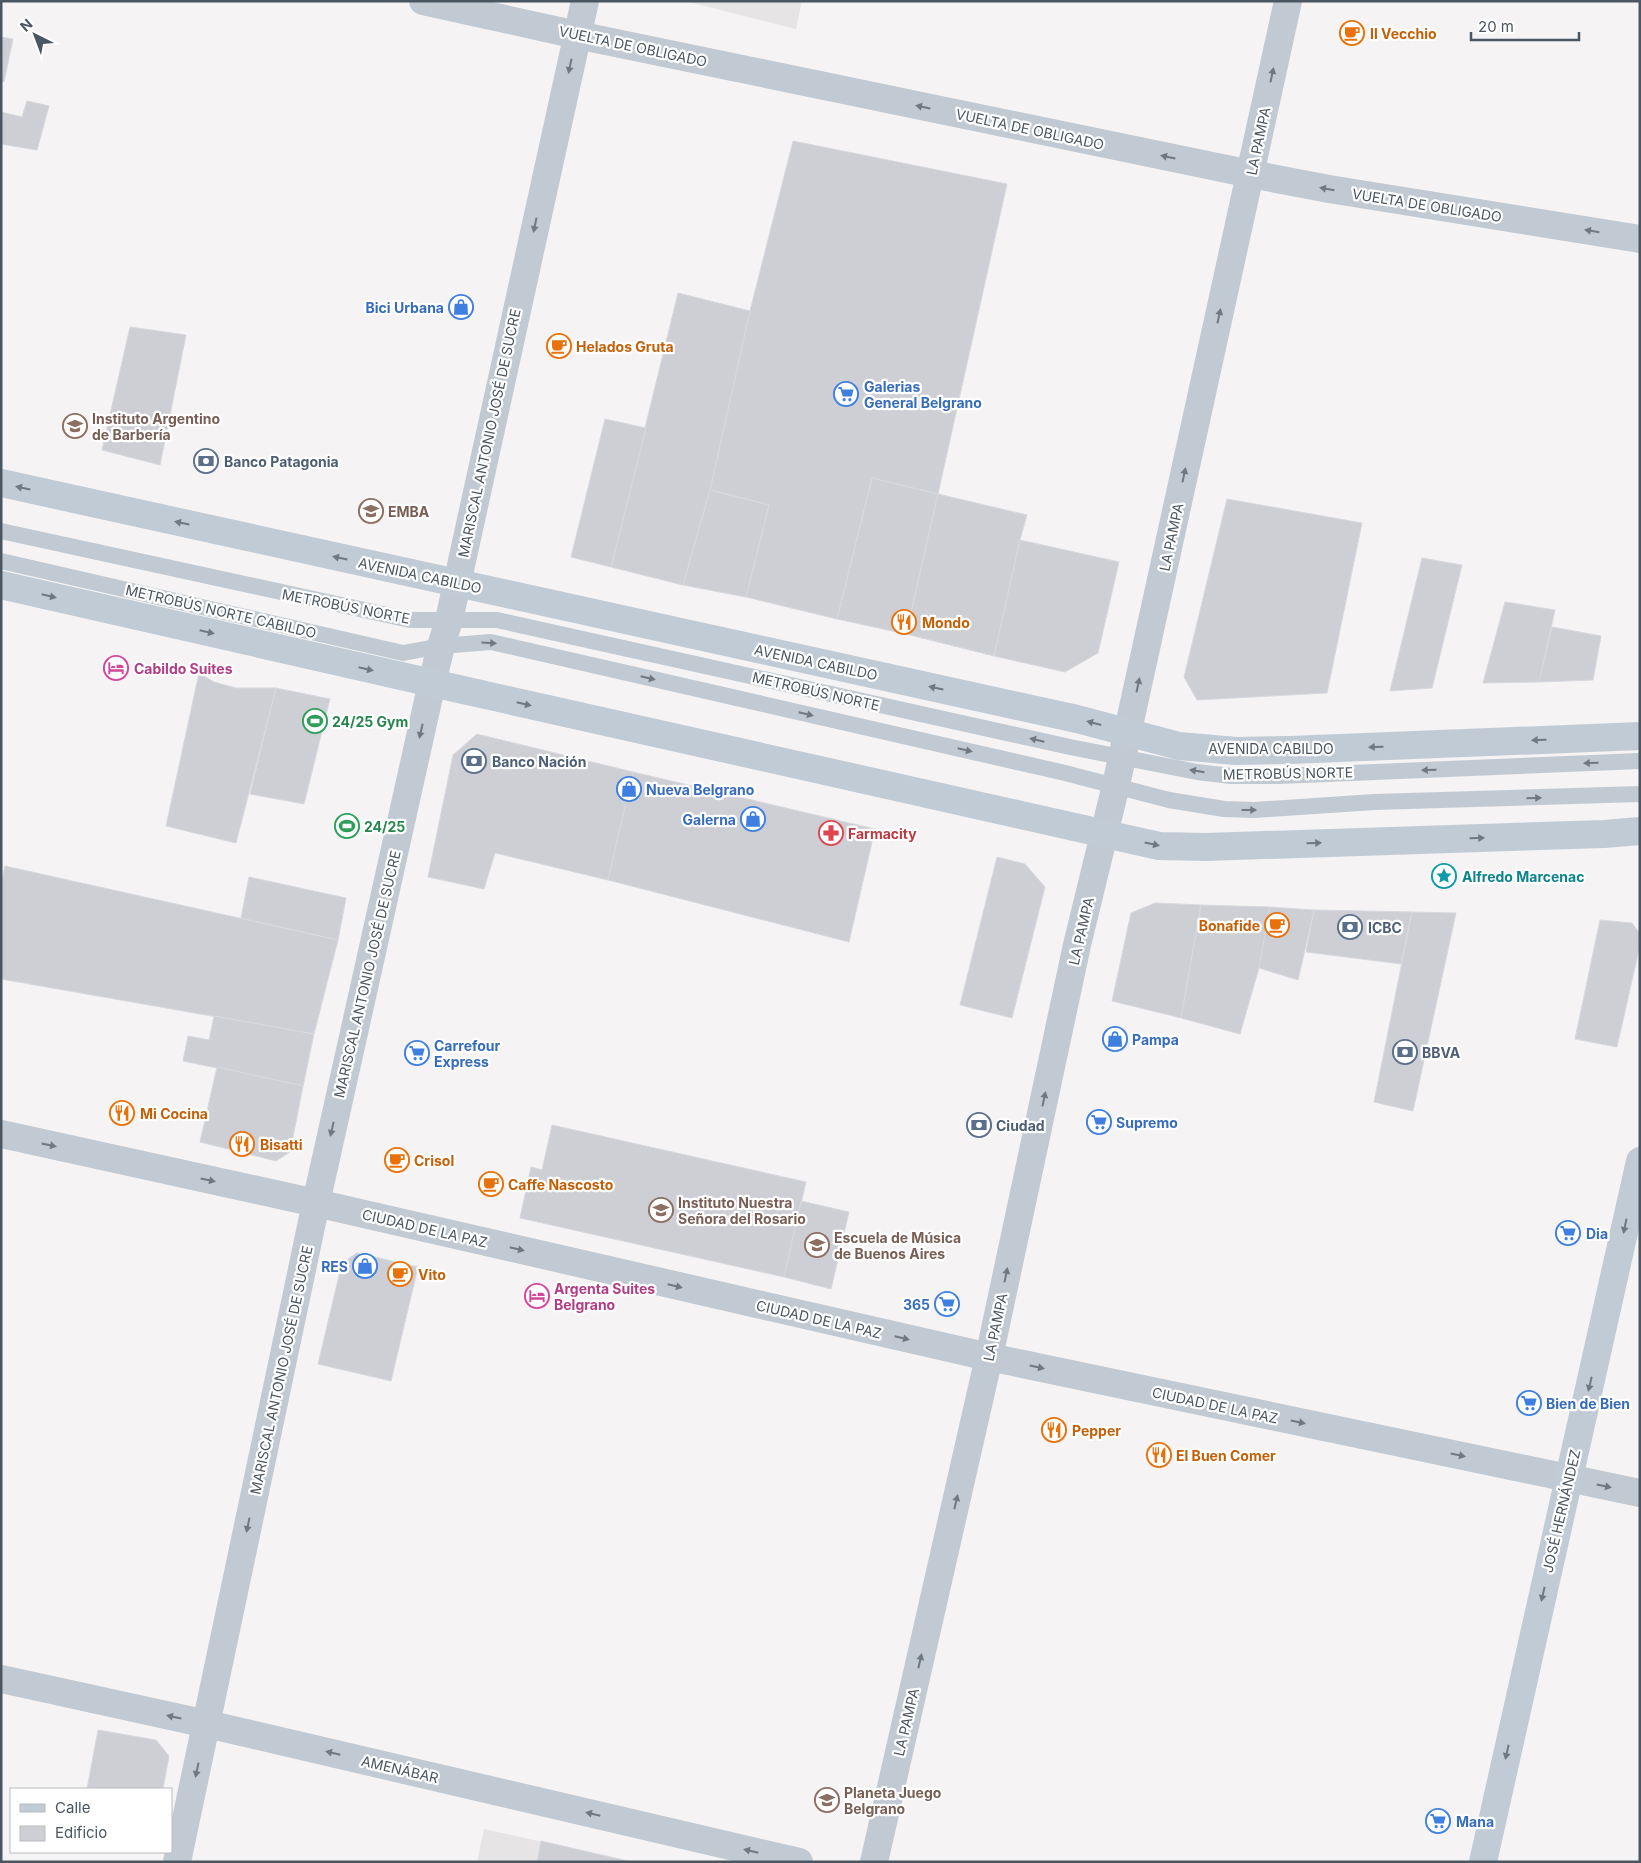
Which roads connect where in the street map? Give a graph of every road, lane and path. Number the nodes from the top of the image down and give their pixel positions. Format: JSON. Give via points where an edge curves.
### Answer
{"nodes":[{"id":1,"x":423,"y":1,"type":"edge"},
{"id":2,"x":585,"y":1,"type":"edge"},
{"id":3,"x":1288,"y":1,"type":"edge"},
{"id":4,"x":577,"y":35,"type":"junction"},
{"id":5,"x":1250,"y":174,"type":"junction"},
{"id":6,"x":1640,"y":239,"type":"edge"},
{"id":7,"x":1,"y":483,"type":"edge"},
{"id":8,"x":1,"y":531,"type":"edge"},
{"id":9,"x":1,"y":561,"type":"edge"},
{"id":10,"x":457,"y":582,"type":"junction"},
{"id":11,"x":1,"y":585,"type":"edge"},
{"id":12,"x":450,"y":620,"type":"junction"},
{"id":13,"x":441,"y":646,"type":"junction"},
{"id":14,"x":432,"y":684,"type":"junction"},
{"id":15,"x":1640,"y":736,"type":"edge"},
{"id":16,"x":1124,"y":745,"type":"junction"},
{"id":17,"x":1640,"y":761,"type":"edge"},
{"id":18,"x":1116,"y":785,"type":"junction"},
{"id":19,"x":1640,"y":794,"type":"edge"},
{"id":20,"x":1640,"y":831,"type":"edge"},
{"id":21,"x":1105,"y":834,"type":"junction"},
{"id":22,"x":1,"y":1134,"type":"edge"},
{"id":23,"x":1640,"y":1161,"type":"edge"},
{"id":24,"x":316,"y":1203,"type":"junction"},
{"id":25,"x":989,"y":1358,"type":"junction"},
{"id":26,"x":1568,"y":1478,"type":"junction"},
{"id":27,"x":1640,"y":1494,"type":"edge"},
{"id":28,"x":1,"y":1679,"type":"edge"},
{"id":29,"x":207,"y":1724,"type":"junction"},
{"id":30,"x":177,"y":1862,"type":"edge"},
{"id":31,"x":799,"y":1862,"type":"edge"},
{"id":32,"x":874,"y":1862,"type":"edge"},
{"id":33,"x":1483,"y":1862,"type":"edge"}],
"edges":[{"from":1,"to":4,"type":"street","name":"VUELTA DE OBLIGADO"},
{"from":2,"to":4,"type":"street","name":"MARISCAL ANTONIO JOSÉ DE SUCRE"},
{"from":5,"to":3,"type":"street","name":"LA PAMPA","one_way":true},
{"from":5,"to":4,"type":"street","name":"VUELTA DE OBLIGADO","one_way":true},
{"from":4,"to":10,"type":"street","name":"MARISCAL ANTONIO JOSÉ DE SUCRE","one_way":true},
{"from":6,"to":5,"type":"street","name":"VUELTA DE OBLIGADO","one_way":true},
{"from":16,"to":5,"type":"street","name":"LA PAMPA","one_way":true},
{"from":10,"to":7,"type":"main road","name":"AVENIDA CABILDO","one_way":true},
{"from":8,"to":12,"type":"lane","name":"METROBÚS NORTE","via":[[410,620]]},
{"from":9,"to":13,"type":"lane","name":"METROBÚS NORTE CABILDO","via":[[403,653]]},
{"from":10,"to":12,"type":"street","name":"MARISCAL ANTONIO JOSÉ DE SUCRE"},
{"from":16,"to":10,"type":"main road","name":"AVENIDA CABILDO","one_way":true,"via":[[1077,719]]},
{"from":11,"to":14,"type":"main road","one_way":true},
{"from":12,"to":13,"type":"street","name":"MARISCAL ANTONIO JOSÉ DE SUCRE"},
{"from":16,"to":12,"type":"lane","name":"METROBÚS NORTE","one_way":true,"via":[[1060,745],[497,620]]},
{"from":13,"to":14,"type":"street","name":"MARISCAL ANTONIO JOSÉ DE SUCRE"},
{"from":13,"to":18,"type":"lane","name":"METROBÚS NORTE","one_way":true,"via":[[491,642]]},
{"from":14,"to":21,"type":"main road","one_way":true},
{"from":14,"to":24,"type":"street","name":"MARISCAL ANTONIO JOSÉ DE SUCRE","one_way":true},
{"from":15,"to":16,"type":"main road","name":"AVENIDA CABILDO","one_way":true,"via":[[1236,751]]},
{"from":17,"to":16,"type":"lane","name":"METROBÚS NORTE","one_way":true,"via":[[1240,776],[1197,772]]},
{"from":16,"to":18,"type":"street","name":"LA PAMPA"},
{"from":18,"to":19,"type":"lane","name":"METROBÚS NORTE","one_way":true,"via":[[1168,800],[1254,810],[1374,802]]},
{"from":18,"to":21,"type":"street","name":"LA PAMPA"},
{"from":21,"to":20,"type":"main road","one_way":true,"via":[[1160,846],[1206,847]]},
{"from":25,"to":21,"type":"street","name":"LA PAMPA","one_way":true},
{"from":22,"to":24,"type":"street","name":"CIUDAD DE LA PAZ","one_way":true},
{"from":23,"to":26,"type":"main road","name":"JOSÉ HERNÁNDEZ","one_way":true},
{"from":24,"to":25,"type":"street","name":"CIUDAD DE LA PAZ","one_way":true},
{"from":24,"to":29,"type":"street","name":"MARISCAL ANTONIO JOSÉ DE SUCRE","one_way":true},
{"from":25,"to":26,"type":"street","name":"CIUDAD DE LA PAZ","one_way":true},
{"from":32,"to":25,"type":"street","name":"LA PAMPA","one_way":true},
{"from":26,"to":27,"type":"street","name":"CIUDAD DE LA PAZ","one_way":true},
{"from":26,"to":33,"type":"main road","name":"JOSÉ HERNÁNDEZ","one_way":true},
{"from":29,"to":28,"type":"street","name":"AMENÁBAR","one_way":true},
{"from":29,"to":30,"type":"street","name":"MARISCAL ANTONIO JOSÉ DE SUCRE","one_way":true},
{"from":31,"to":29,"type":"street","name":"AMENÁBAR","one_way":true}]}
